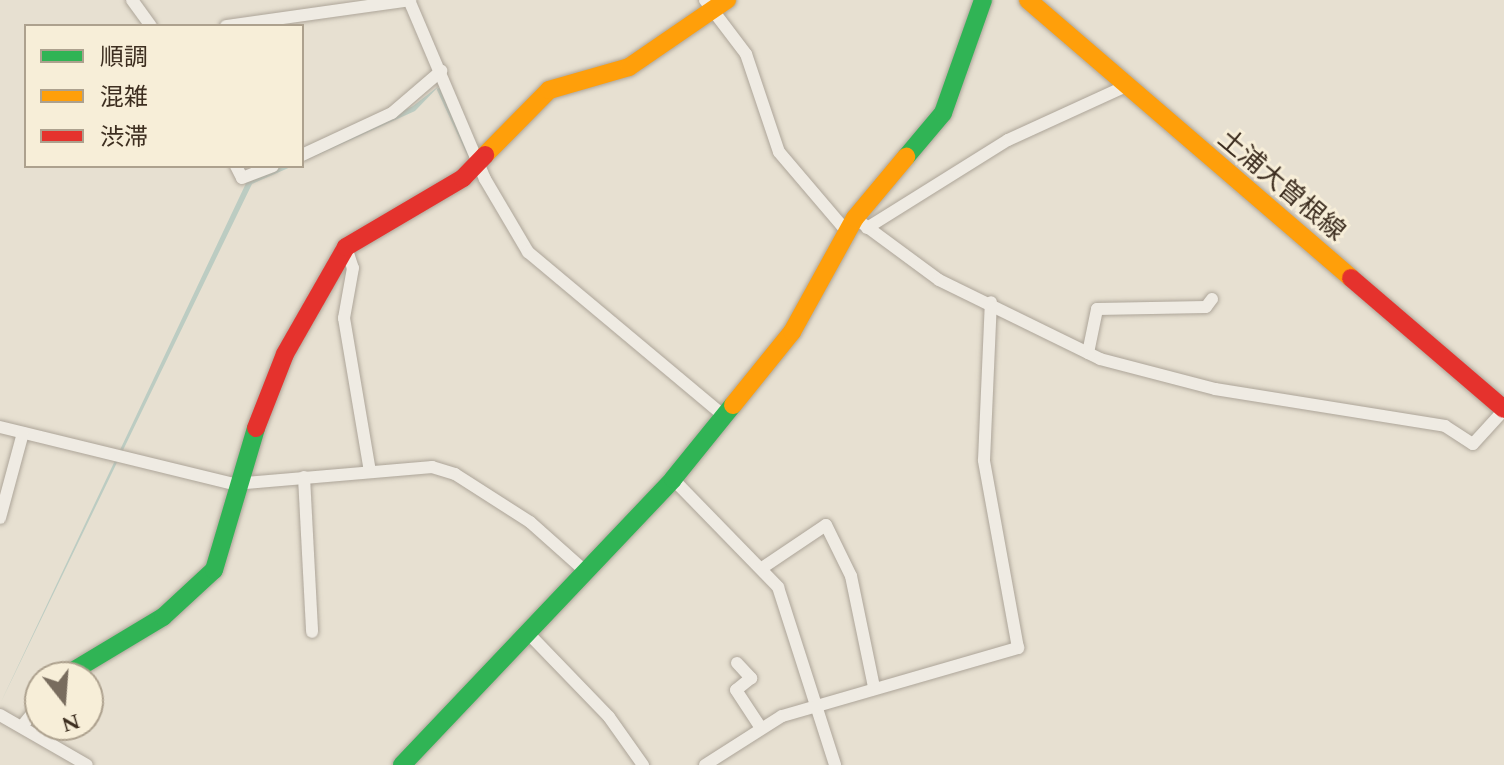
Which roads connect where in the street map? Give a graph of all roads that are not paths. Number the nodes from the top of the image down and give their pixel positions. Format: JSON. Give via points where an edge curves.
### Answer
{"nodes":[{"id":1,"x":132,"y":0,"type":"edge"},
{"id":2,"x":410,"y":0,"type":"edge"},
{"id":3,"x":983,"y":0,"type":"edge"},
{"id":4,"x":1028,"y":0,"type":"edge"},
{"id":5,"x":717,"y":4,"type":"edge"},
{"id":6,"x":150,"y":24,"type":"edge"},
{"id":7,"x":240,"y":24,"type":"edge"},
{"id":8,"x":441,"y":71,"type":"junction"},
{"id":9,"x":1124,"y":87,"type":"junction"},
{"id":10,"x":304,"y":154,"type":"edge"},
{"id":11,"x":480,"y":161,"type":"junction"},
{"id":12,"x":237,"y":168,"type":"edge"},
{"id":13,"x":268,"y":168,"type":"edge"},
{"id":14,"x":856,"y":226,"type":"junction"},
{"id":15,"x":346,"y":247,"type":"junction"},
{"id":16,"x":1212,"y":299,"type":"dead end"},
{"id":17,"x":991,"y":302,"type":"junction"},
{"id":18,"x":1088,"y":353,"type":"junction"},
{"id":19,"x":1504,"y":409,"type":"edge"},
{"id":20,"x":724,"y":416,"type":"junction"},
{"id":21,"x":0,"y":427,"type":"edge"},
{"id":22,"x":23,"y":433,"type":"junction"},
{"id":23,"x":370,"y":471,"type":"junction"},
{"id":24,"x":304,"y":477,"type":"junction"},
{"id":25,"x":673,"y":479,"type":"junction"},
{"id":26,"x":234,"y":484,"type":"junction"},
{"id":27,"x":0,"y":518,"type":"edge"},
{"id":28,"x":762,"y":568,"type":"junction"},
{"id":29,"x":583,"y":569,"type":"junction"},
{"id":30,"x":312,"y":632,"type":"dead end"},
{"id":31,"x":527,"y":632,"type":"junction"},
{"id":32,"x":90,"y":661,"type":"edge"},
{"id":33,"x":737,"y":663,"type":"dead end"},
{"id":34,"x":874,"y":687,"type":"junction"},
{"id":35,"x":819,"y":704,"type":"junction"},
{"id":36,"x":0,"y":715,"type":"edge"},
{"id":37,"x":23,"y":725,"type":"joint"},
{"id":38,"x":761,"y":728,"type":"junction"},
{"id":39,"x":87,"y":765,"type":"edge"},
{"id":40,"x":402,"y":765,"type":"edge"},
{"id":41,"x":643,"y":765,"type":"edge"},
{"id":42,"x":705,"y":765,"type":"edge"},
{"id":43,"x":835,"y":765,"type":"edge"}],
"edges":[{"from":1,"to":6,"type":"street"},
{"from":2,"to":7,"type":"street"},
{"from":2,"to":8,"type":"street"},
{"from":3,"to":14,"type":"street","via":[[943,113]]},
{"from":4,"to":9,"type":"street","name":"土浦大曽根線"},
{"from":5,"to":11,"type":"street","via":[[605,79],[549,90]]},
{"from":5,"to":14,"type":"street","via":[[746,54],[779,152]]},
{"from":8,"to":10,"type":"street","via":[[392,113]]},
{"from":8,"to":11,"type":"street"},
{"from":9,"to":14,"type":"street","via":[[1008,140]]},
{"from":9,"to":19,"type":"street","name":"土浦大曽根線"},
{"from":11,"to":15,"type":"street"},
{"from":11,"to":20,"type":"street","via":[[528,252]]},
{"from":12,"to":13,"type":"street","via":[[242,178]]},
{"from":14,"to":17,"type":"street","via":[[939,280]]},
{"from":14,"to":20,"type":"street","via":[[805,313]]},
{"from":15,"to":23,"type":"street","via":[[353,268],[344,318]]},
{"from":15,"to":26,"type":"street","via":[[285,354]]},
{"from":16,"to":18,"type":"street","via":[[1206,307],[1097,309]]},
{"from":17,"to":18,"type":"street"},
{"from":17,"to":34,"type":"street","via":[[984,460],[1018,648]]},
{"from":18,"to":19,"type":"street","via":[[1215,389],[1445,426],[1473,444]]},
{"from":20,"to":25,"type":"street"},
{"from":21,"to":22,"type":"street"},
{"from":22,"to":26,"type":"street"},
{"from":22,"to":27,"type":"street"},
{"from":23,"to":24,"type":"street"},
{"from":23,"to":29,"type":"street","via":[[432,467],[455,474],[530,522]]},
{"from":24,"to":26,"type":"street"},
{"from":24,"to":30,"type":"street"},
{"from":25,"to":28,"type":"street"},
{"from":25,"to":29,"type":"street"},
{"from":26,"to":32,"type":"street","via":[[214,570],[163,617]]},
{"from":28,"to":34,"type":"street","via":[[826,525],[851,576]]},
{"from":28,"to":35,"type":"street","via":[[792,612]]},
{"from":29,"to":31,"type":"street"},
{"from":31,"to":40,"type":"street"},
{"from":31,"to":41,"type":"street","via":[[609,717]]},
{"from":33,"to":38,"type":"street","via":[[751,678],[736,690]]},
{"from":34,"to":35,"type":"street"},
{"from":35,"to":38,"type":"street"},
{"from":35,"to":43,"type":"street"},
{"from":36,"to":37,"type":"street"},
{"from":37,"to":39,"type":"street"},
{"from":38,"to":42,"type":"street"}]}
